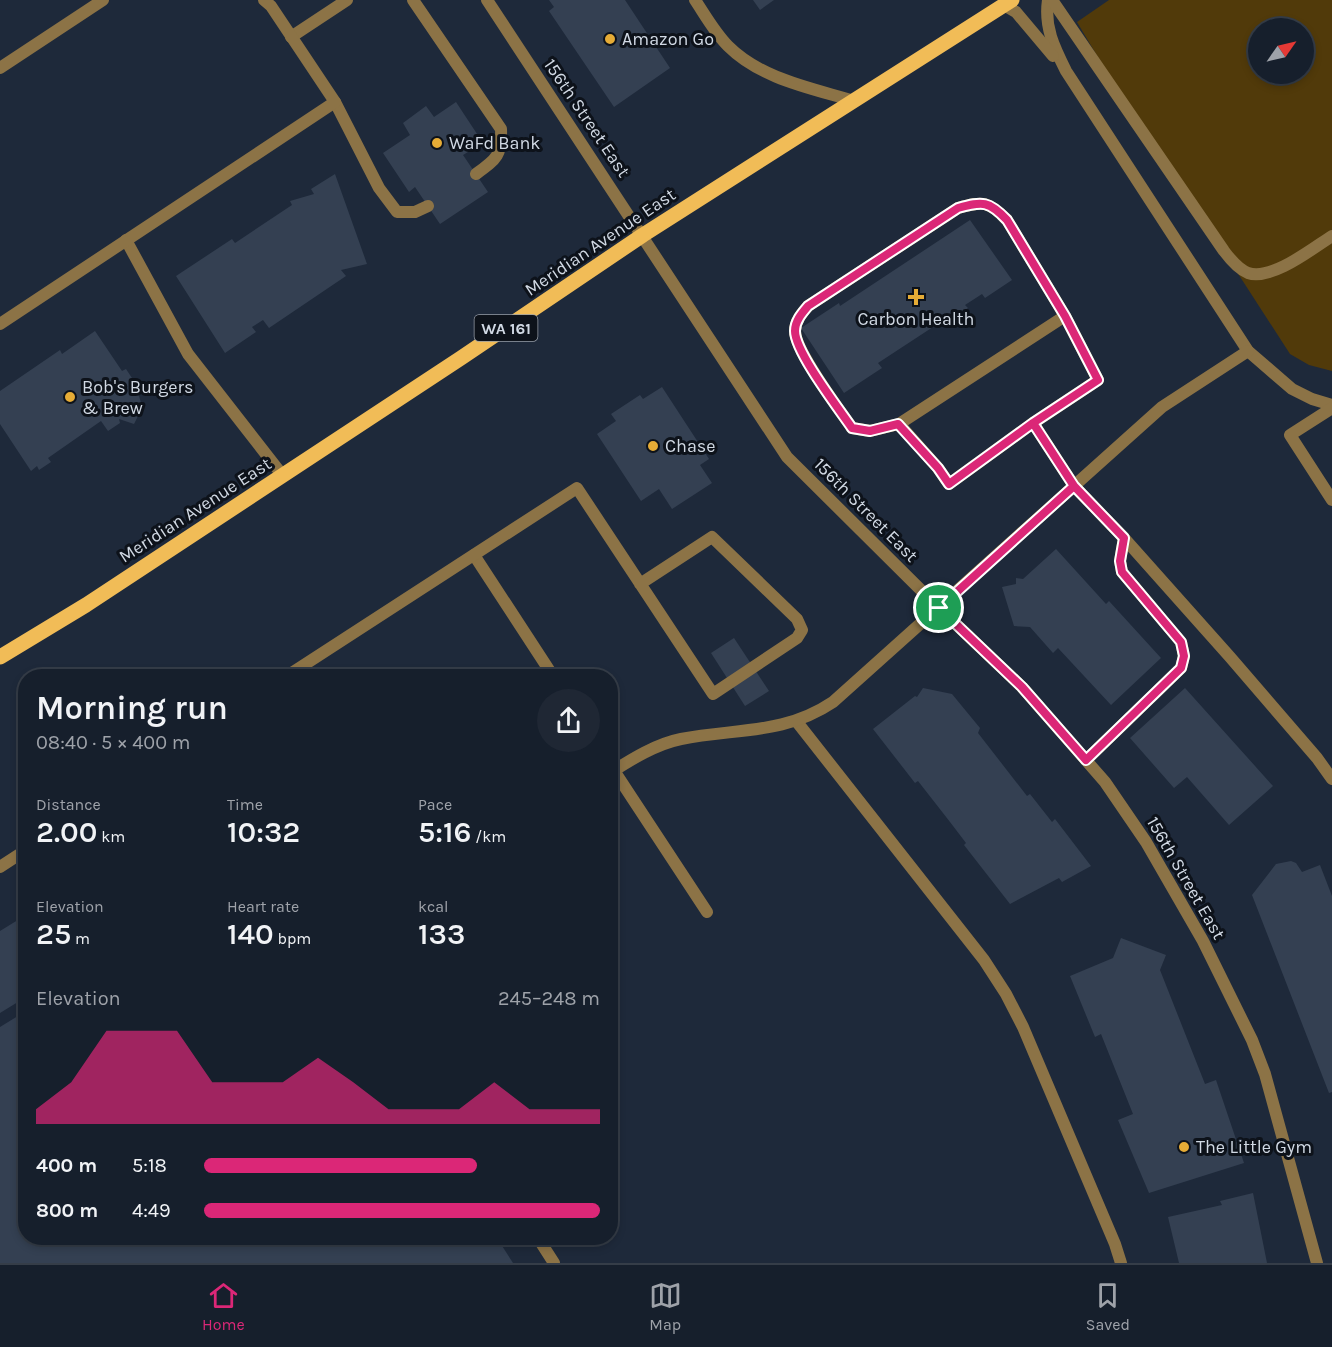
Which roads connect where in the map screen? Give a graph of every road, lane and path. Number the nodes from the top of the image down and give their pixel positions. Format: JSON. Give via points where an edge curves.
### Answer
{"nodes":[{"id":1,"x":103,"y":0,"type":"edge"},
{"id":2,"x":264,"y":0,"type":"edge"},
{"id":3,"x":347,"y":0,"type":"edge"},
{"id":4,"x":413,"y":0,"type":"edge"},
{"id":5,"x":487,"y":0,"type":"edge"},
{"id":6,"x":695,"y":0,"type":"edge"},
{"id":7,"x":1050,"y":0,"type":"edge"},
{"id":8,"x":1008,"y":2,"type":"edge"},
{"id":9,"x":291,"y":37,"type":"junction"},
{"id":10,"x":0,"y":68,"type":"edge"},
{"id":11,"x":1066,"y":71,"type":"junction"},
{"id":12,"x":854,"y":101,"type":"junction"},
{"id":13,"x":335,"y":102,"type":"junction"},
{"id":14,"x":476,"y":174,"type":"dead end"},
{"id":15,"x":428,"y":206,"type":"dead end"},
{"id":16,"x":643,"y":235,"type":"junction"},
{"id":17,"x":1332,"y":236,"type":"edge"},
{"id":18,"x":126,"y":240,"type":"junction"},
{"id":19,"x":1065,"y":316,"type":"junction"},
{"id":20,"x":0,"y":324,"type":"edge"},
{"id":21,"x":1248,"y":351,"type":"junction"},
{"id":22,"x":1332,"y":407,"type":"edge"},
{"id":23,"x":1033,"y":423,"type":"junction"},
{"id":24,"x":898,"y":424,"type":"junction"},
{"id":25,"x":283,"y":476,"type":"junction"},
{"id":26,"x":1074,"y":486,"type":"junction"},
{"id":27,"x":1332,"y":500,"type":"edge"},
{"id":28,"x":1124,"y":538,"type":"junction"},
{"id":29,"x":474,"y":555,"type":"junction"},
{"id":30,"x":640,"y":584,"type":"junction"},
{"id":31,"x":939,"y":608,"type":"junction"},
{"id":32,"x":0,"y":657,"type":"edge"},
{"id":33,"x":298,"y":669,"type":"edge"},
{"id":34,"x":548,"y":669,"type":"edge"},
{"id":35,"x":797,"y":722,"type":"junction"},
{"id":36,"x":1086,"y":760,"type":"junction"},
{"id":37,"x":618,"y":766,"type":"edge"},
{"id":38,"x":618,"y":778,"type":"edge"},
{"id":39,"x":1332,"y":779,"type":"edge"},
{"id":40,"x":18,"y":855,"type":"edge"},
{"id":41,"x":0,"y":867,"type":"edge"},
{"id":42,"x":707,"y":912,"type":"dead end"},
{"id":43,"x":542,"y":1245,"type":"edge"},
{"id":44,"x":554,"y":1263,"type":"edge"},
{"id":45,"x":1121,"y":1263,"type":"edge"},
{"id":46,"x":1317,"y":1263,"type":"edge"}],
"edges":[{"from":1,"to":10,"type":"street"},
{"from":2,"to":9,"type":"street"},
{"from":3,"to":9,"type":"street"},
{"from":4,"to":14,"type":"street","via":[[501,129],[502,148],[491,164]]},
{"from":5,"to":16,"type":"street","name":"156th Street East"},
{"from":6,"to":12,"type":"street","via":[[728,46],[765,72]]},
{"from":7,"to":11,"type":"street","via":[[1046,18],[1050,39]]},
{"from":7,"to":17,"type":"street","via":[[1236,264],[1248,273],[1274,270]]},
{"from":8,"to":11,"type":"street"},
{"from":8,"to":12,"type":"main road","name":"Meridian Avenue East","number":"WA 161"},
{"from":9,"to":13,"type":"street"},
{"from":11,"to":21,"type":"street"},
{"from":12,"to":16,"type":"main road","name":"Meridian Avenue East","number":"WA 161"},
{"from":13,"to":15,"type":"street","via":[[379,188],[397,212],[416,212]]},
{"from":13,"to":18,"type":"street"},
{"from":16,"to":25,"type":"main road","name":"Meridian Avenue East","number":"WA 161"},
{"from":16,"to":31,"type":"street","name":"156th Street East","via":[[788,457]]},
{"from":18,"to":20,"type":"street"},
{"from":18,"to":25,"type":"street","via":[[188,354]]},
{"from":19,"to":23,"type":"street","via":[[1098,380]]},
{"from":19,"to":24,"type":"street"},
{"from":19,"to":24,"type":"street","via":[[1007,220],[994,207],[978,202],[958,208],[808,306],[795,329],[797,341],[816,376],[852,428],[870,431]]},
{"from":21,"to":22,"type":"street","via":[[1292,389]]},
{"from":21,"to":26,"type":"street","via":[[1162,408]]},
{"from":22,"to":27,"type":"street","via":[[1290,435]]},
{"from":23,"to":24,"type":"street","via":[[949,484]]},
{"from":23,"to":26,"type":"street"},
{"from":25,"to":32,"type":"main road","name":"Meridian Avenue East","number":"WA 161"},
{"from":26,"to":28,"type":"street"},
{"from":26,"to":31,"type":"street"},
{"from":28,"to":36,"type":"street","via":[[1122,572],[1181,642],[1184,656],[1181,668]]},
{"from":28,"to":39,"type":"street"},
{"from":29,"to":30,"type":"street","via":[[577,488]]},
{"from":29,"to":33,"type":"street"},
{"from":29,"to":34,"type":"street"},
{"from":30,"to":30,"type":"street","via":[[713,694],[797,638],[802,630],[796,619],[712,537]]},
{"from":31,"to":35,"type":"street","via":[[833,702]]},
{"from":31,"to":36,"type":"street","name":"156th Street East","via":[[1022,687]]},
{"from":35,"to":37,"type":"street","via":[[681,739]]},
{"from":35,"to":45,"type":"street","via":[[984,960],[1006,994]]},
{"from":36,"to":46,"type":"street","name":"156th Street East","via":[[1146,842],[1203,941],[1252,1040]]},
{"from":38,"to":42,"type":"street"},
{"from":40,"to":41,"type":"street"},
{"from":43,"to":44,"type":"street"}]}
